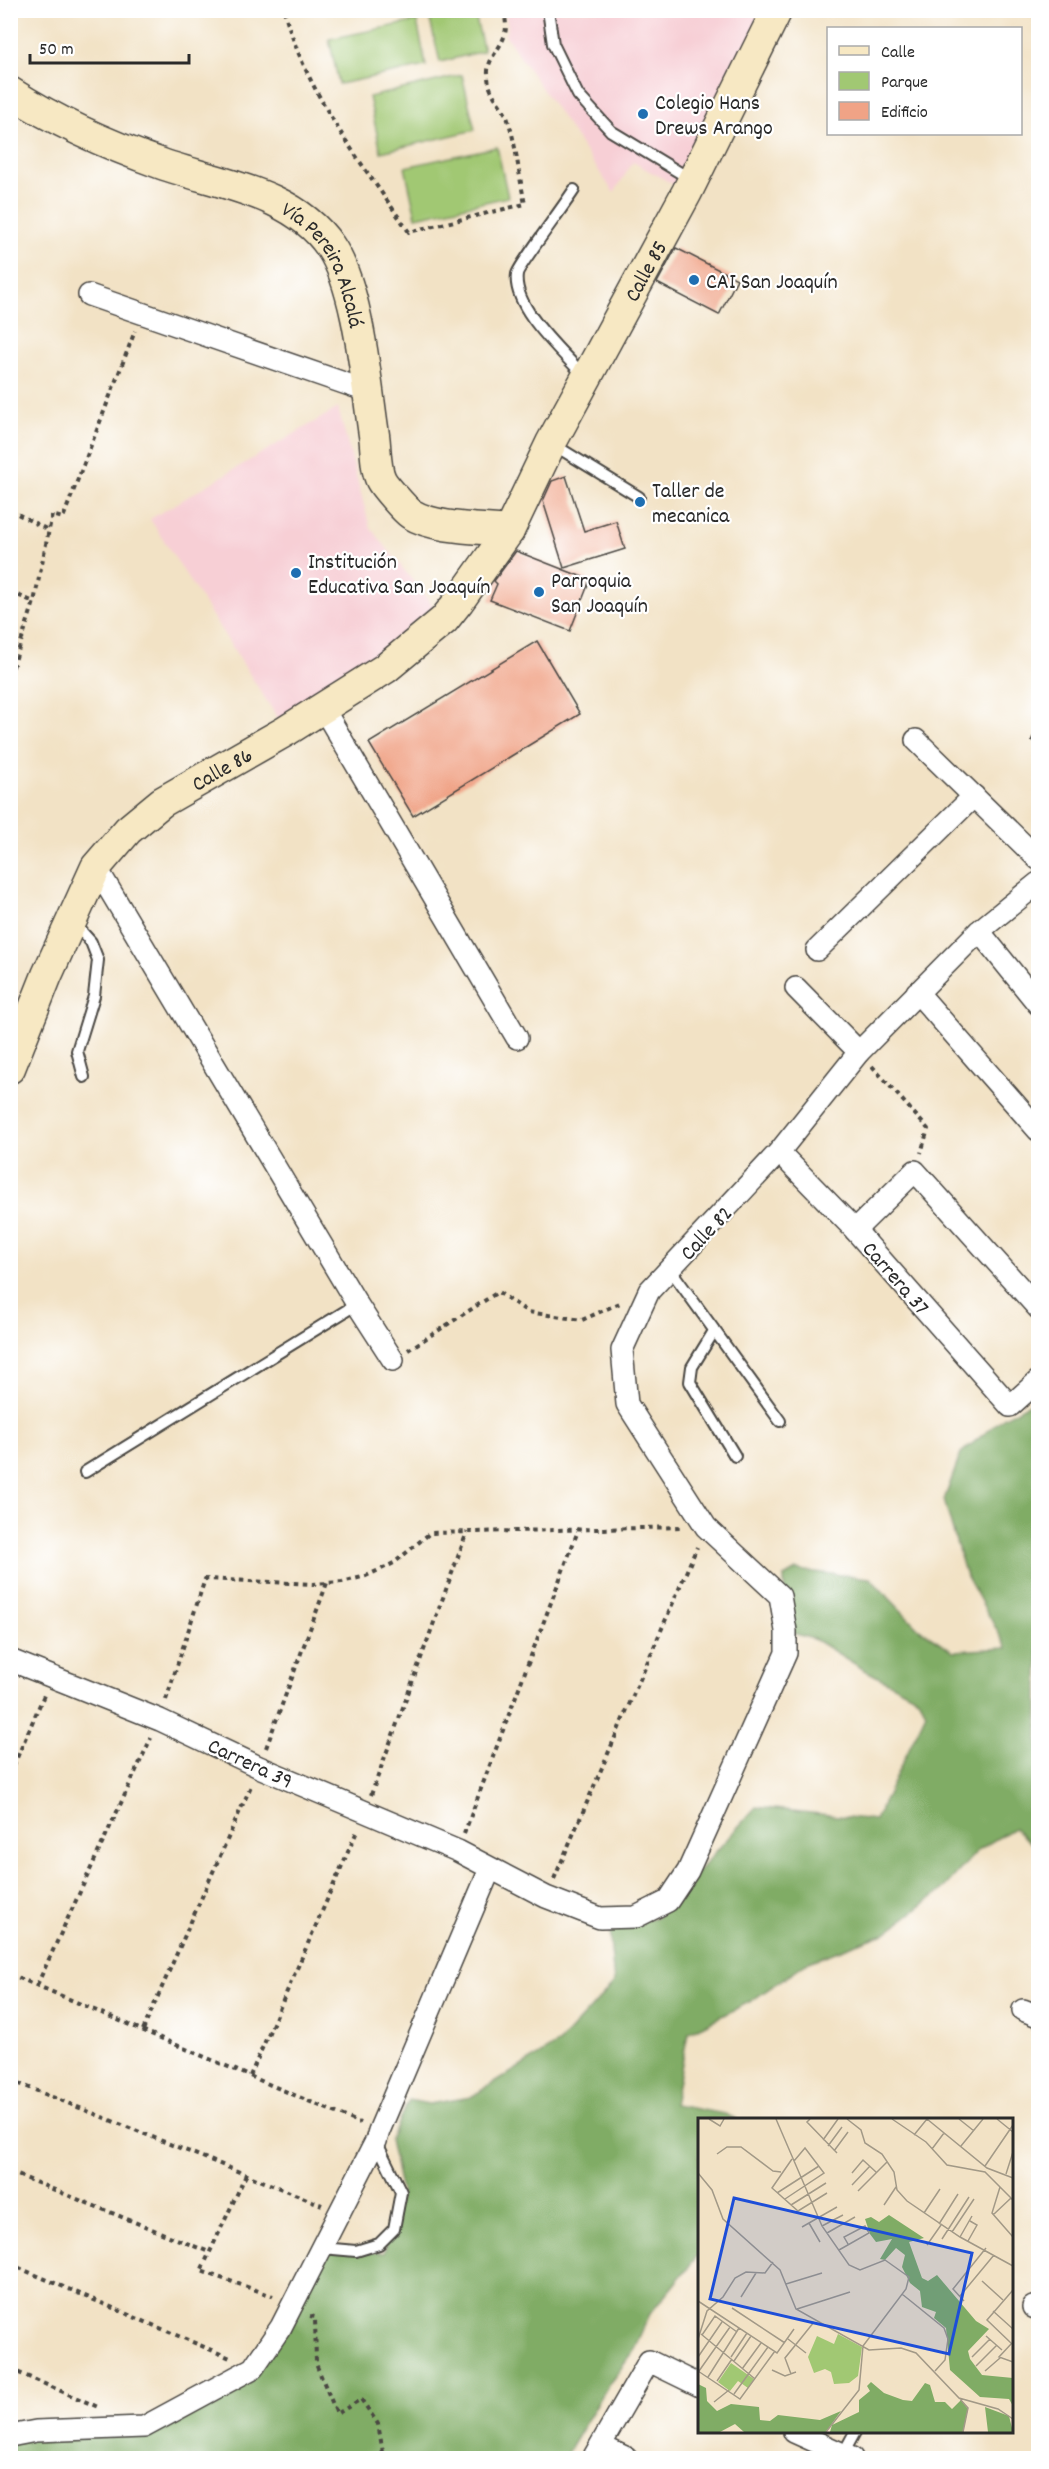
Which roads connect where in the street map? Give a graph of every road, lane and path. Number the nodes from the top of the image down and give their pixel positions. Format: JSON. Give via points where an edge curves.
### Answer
{"nodes":[{"id":1,"x":284,"y":10,"type":"edge"},
{"id":2,"x":504,"y":10,"type":"edge"},
{"id":3,"x":548,"y":10,"type":"edge"},
{"id":4,"x":777,"y":10,"type":"edge"},
{"id":5,"x":10,"y":92,"type":"edge"},
{"id":6,"x":692,"y":180,"type":"junction"},
{"id":7,"x":574,"y":190,"type":"dead end"},
{"id":8,"x":89,"y":296,"type":"dead end"},
{"id":9,"x":142,"y":314,"type":"junction"},
{"id":10,"x":586,"y":378,"type":"junction"},
{"id":11,"x":367,"y":391,"type":"junction"},
{"id":12,"x":551,"y":443,"type":"junction"},
{"id":13,"x":639,"y":497,"type":"dead end"},
{"id":14,"x":10,"y":510,"type":"edge"},
{"id":15,"x":48,"y":530,"type":"junction"},
{"id":16,"x":509,"y":531,"type":"junction"},
{"id":17,"x":10,"y":592,"type":"edge"},
{"id":18,"x":34,"y":602,"type":"junction"},
{"id":19,"x":10,"y":675,"type":"edge"},
{"id":20,"x":323,"y":708,"type":"junction"},
{"id":21,"x":1038,"y":729,"type":"edge"},
{"id":22,"x":916,"y":740,"type":"dead end"},
{"id":23,"x":1038,"y":746,"type":"edge"},
{"id":24,"x":974,"y":796,"type":"junction"},
{"id":25,"x":1038,"y":859,"type":"edge"},
{"id":26,"x":96,"y":867,"type":"junction"},
{"id":27,"x":1038,"y":883,"type":"edge"},
{"id":28,"x":72,"y":920,"type":"junction"},
{"id":29,"x":979,"y":931,"type":"junction"},
{"id":30,"x":817,"y":950,"type":"dead end"},
{"id":31,"x":796,"y":988,"type":"dead end"},
{"id":32,"x":917,"y":992,"type":"junction"},
{"id":33,"x":1038,"y":1004,"type":"edge"},
{"id":34,"x":517,"y":1038,"type":"dead end"},
{"id":35,"x":859,"y":1052,"type":"junction"},
{"id":36,"x":10,"y":1068,"type":"edge"},
{"id":37,"x":84,"y":1077,"type":"dead end"},
{"id":38,"x":928,"y":1129,"type":"dead end"},
{"id":39,"x":1038,"y":1130,"type":"edge"},
{"id":40,"x":779,"y":1152,"type":"junction"},
{"id":41,"x":855,"y":1230,"type":"junction"},
{"id":42,"x":670,"y":1269,"type":"junction"},
{"id":43,"x":649,"y":1291,"type":"junction"},
{"id":44,"x":357,"y":1304,"type":"junction"},
{"id":45,"x":1038,"y":1308,"type":"edge"},
{"id":46,"x":714,"y":1331,"type":"junction"},
{"id":47,"x":393,"y":1360,"type":"joint"},
{"id":48,"x":1038,"y":1381,"type":"edge"},
{"id":49,"x":780,"y":1421,"type":"dead end"},
{"id":50,"x":735,"y":1456,"type":"dead end"},
{"id":51,"x":84,"y":1472,"type":"dead end"},
{"id":52,"x":706,"y":1527,"type":"junction"},
{"id":53,"x":579,"y":1528,"type":"junction"},
{"id":54,"x":467,"y":1532,"type":"junction"},
{"id":55,"x":327,"y":1583,"type":"junction"},
{"id":56,"x":10,"y":1660,"type":"edge"},
{"id":57,"x":51,"y":1678,"type":"junction"},
{"id":58,"x":160,"y":1720,"type":"junction"},
{"id":59,"x":259,"y":1767,"type":"junction"},
{"id":60,"x":10,"y":1774,"type":"edge"},
{"id":61,"x":365,"y":1812,"type":"junction"},
{"id":62,"x":458,"y":1851,"type":"junction"},
{"id":63,"x":490,"y":1869,"type":"junction"},
{"id":64,"x":546,"y":1898,"type":"junction"},
{"id":65,"x":10,"y":1974,"type":"edge"},
{"id":66,"x":37,"y":1985,"type":"junction"},
{"id":67,"x":143,"y":2030,"type":"junction"},
{"id":68,"x":250,"y":2076,"type":"junction"},
{"id":69,"x":10,"y":2080,"type":"edge"},
{"id":70,"x":377,"y":2136,"type":"junction"},
{"id":71,"x":10,"y":2172,"type":"edge"},
{"id":72,"x":246,"y":2175,"type":"junction"},
{"id":73,"x":340,"y":2213,"type":"junction"},
{"id":74,"x":322,"y":2248,"type":"junction"},
{"id":75,"x":209,"y":2252,"type":"junction"},
{"id":76,"x":10,"y":2264,"type":"edge"},
{"id":77,"x":290,"y":2306,"type":"junction"},
{"id":78,"x":253,"y":2368,"type":"junction"},
{"id":79,"x":10,"y":2369,"type":"edge"},
{"id":80,"x":698,"y":2386,"type":"edge"},
{"id":81,"x":103,"y":2409,"type":"dead end"},
{"id":82,"x":796,"y":2433,"type":"edge"},
{"id":83,"x":855,"y":2433,"type":"edge"},
{"id":84,"x":10,"y":2436,"type":"edge"},
{"id":85,"x":597,"y":2452,"type":"edge"},
{"id":86,"x":845,"y":2457,"type":"edge"},
{"id":87,"x":384,"y":2458,"type":"edge"},
{"id":88,"x":627,"y":2458,"type":"edge"}],
"edges":[{"from":1,"to":2,"type":"path","via":[[304,67],[330,116],[409,232],[525,204],[506,116],[494,99],[488,75],[508,26]]},
{"from":3,"to":6,"type":"lane","via":[[553,44],[578,95],[611,131]]},
{"from":4,"to":6,"type":"main road","name":"Calle 85"},
{"from":5,"to":11,"type":"main road","name":"Vía Pereira Alcalá","via":[[46,115],[93,137],[268,197],[314,226],[331,247],[348,285]]},
{"from":6,"to":10,"type":"main road","name":"Calle 85"},
{"from":7,"to":10,"type":"lane","via":[[517,273],[526,310]]},
{"from":8,"to":9,"type":"street"},
{"from":9,"to":11,"type":"street"},
{"from":9,"to":15,"type":"path","via":[[63,518],[52,515]]},
{"from":10,"to":12,"type":"main road","name":"Calle 85"},
{"from":11,"to":16,"type":"main road","name":"Vía Pereira Alcalá","via":[[381,480],[411,513],[435,523]]},
{"from":12,"to":13,"type":"lane"},
{"from":12,"to":16,"type":"main road","name":"Calle 85"},
{"from":14,"to":15,"type":"path"},
{"from":15,"to":18,"type":"path"},
{"from":16,"to":20,"type":"main road","name":"Calle 86","via":[[444,620],[386,668]]},
{"from":17,"to":18,"type":"path"},
{"from":18,"to":19,"type":"path"},
{"from":20,"to":26,"type":"main road","name":"Calle 86","via":[[162,802],[128,830]]},
{"from":20,"to":34,"type":"street"},
{"from":21,"to":23,"type":"path","via":[[1033,740]]},
{"from":22,"to":24,"type":"street"},
{"from":24,"to":25,"type":"street"},
{"from":24,"to":30,"type":"street"},
{"from":26,"to":28,"type":"main road","name":"Calle 86"},
{"from":26,"to":44,"type":"street"},
{"from":27,"to":29,"type":"street","name":"Calle 82"},
{"from":28,"to":36,"type":"main road","name":"Calle 86"},
{"from":28,"to":37,"type":"lane","via":[[91,942],[98,960],[94,996],[77,1051]]},
{"from":29,"to":32,"type":"street","name":"Calle 82"},
{"from":29,"to":33,"type":"street"},
{"from":31,"to":35,"type":"street"},
{"from":32,"to":35,"type":"street","name":"Calle 82"},
{"from":32,"to":39,"type":"street"},
{"from":35,"to":38,"type":"path"},
{"from":35,"to":40,"type":"street","name":"Calle 82"},
{"from":40,"to":41,"type":"street","name":"Carrera 37"},
{"from":40,"to":42,"type":"street","name":"Calle 82"},
{"from":41,"to":45,"type":"street","via":[[915,1171]]},
{"from":41,"to":48,"type":"street","name":"Carrera 37","via":[[1010,1406]]},
{"from":42,"to":43,"type":"street","name":"Calle 82"},
{"from":42,"to":46,"type":"lane"},
{"from":43,"to":47,"type":"path","via":[[582,1320],[528,1312],[498,1292]]},
{"from":43,"to":52,"type":"street","name":"Calle 82","via":[[622,1350],[627,1404]]},
{"from":44,"to":47,"type":"street"},
{"from":44,"to":51,"type":"lane"},
{"from":46,"to":49,"type":"lane"},
{"from":46,"to":50,"type":"lane","via":[[692,1367],[690,1382]]},
{"from":52,"to":53,"type":"path"},
{"from":52,"to":64,"type":"path"},
{"from":52,"to":64,"type":"street","name":"Calle 82","via":[[780,1596],[786,1653],[688,1871],[668,1901],[636,1917],[600,1918]]},
{"from":53,"to":54,"type":"path"},
{"from":53,"to":62,"type":"path"},
{"from":54,"to":55,"type":"path","via":[[430,1533],[394,1563],[366,1576]]},
{"from":54,"to":61,"type":"path"},
{"from":55,"to":58,"type":"path","via":[[205,1579]]},
{"from":55,"to":59,"type":"path"},
{"from":56,"to":57,"type":"street","name":"Carrera 39"},
{"from":57,"to":58,"type":"street","name":"Carrera 39"},
{"from":57,"to":60,"type":"path"},
{"from":58,"to":59,"type":"street","name":"Carrera 39"},
{"from":58,"to":66,"type":"path"},
{"from":59,"to":61,"type":"street","name":"Carrera 39"},
{"from":59,"to":67,"type":"path"},
{"from":61,"to":62,"type":"street","name":"Carrera 39"},
{"from":61,"to":68,"type":"path"},
{"from":62,"to":63,"type":"street","name":"Carrera 39"},
{"from":63,"to":64,"type":"street","name":"Carrera 39"},
{"from":63,"to":70,"type":"street"},
{"from":65,"to":66,"type":"path"},
{"from":66,"to":67,"type":"path"},
{"from":67,"to":68,"type":"path"},
{"from":68,"to":70,"type":"path"},
{"from":69,"to":72,"type":"path"},
{"from":70,"to":73,"type":"street"},
{"from":70,"to":74,"type":"lane","via":[[401,2192],[394,2229],[379,2244],[356,2251]]},
{"from":71,"to":75,"type":"path"},
{"from":72,"to":73,"type":"path"},
{"from":72,"to":75,"type":"path"},
{"from":73,"to":74,"type":"street"},
{"from":74,"to":77,"type":"street"},
{"from":75,"to":77,"type":"path","via":[[201,2271]]},
{"from":76,"to":78,"type":"path"},
{"from":77,"to":78,"type":"street","via":[[281,2327]]},
{"from":77,"to":87,"type":"path","via":[[315,2317],[316,2364],[337,2414],[361,2399],[378,2424]]},
{"from":78,"to":84,"type":"street","via":[[144,2427],[36,2431]]},
{"from":79,"to":81,"type":"path"},
{"from":80,"to":85,"type":"street","via":[[649,2361]]},
{"from":82,"to":86,"type":"street"},
{"from":83,"to":86,"type":"lane"},
{"from":85,"to":88,"type":"street"}]}
